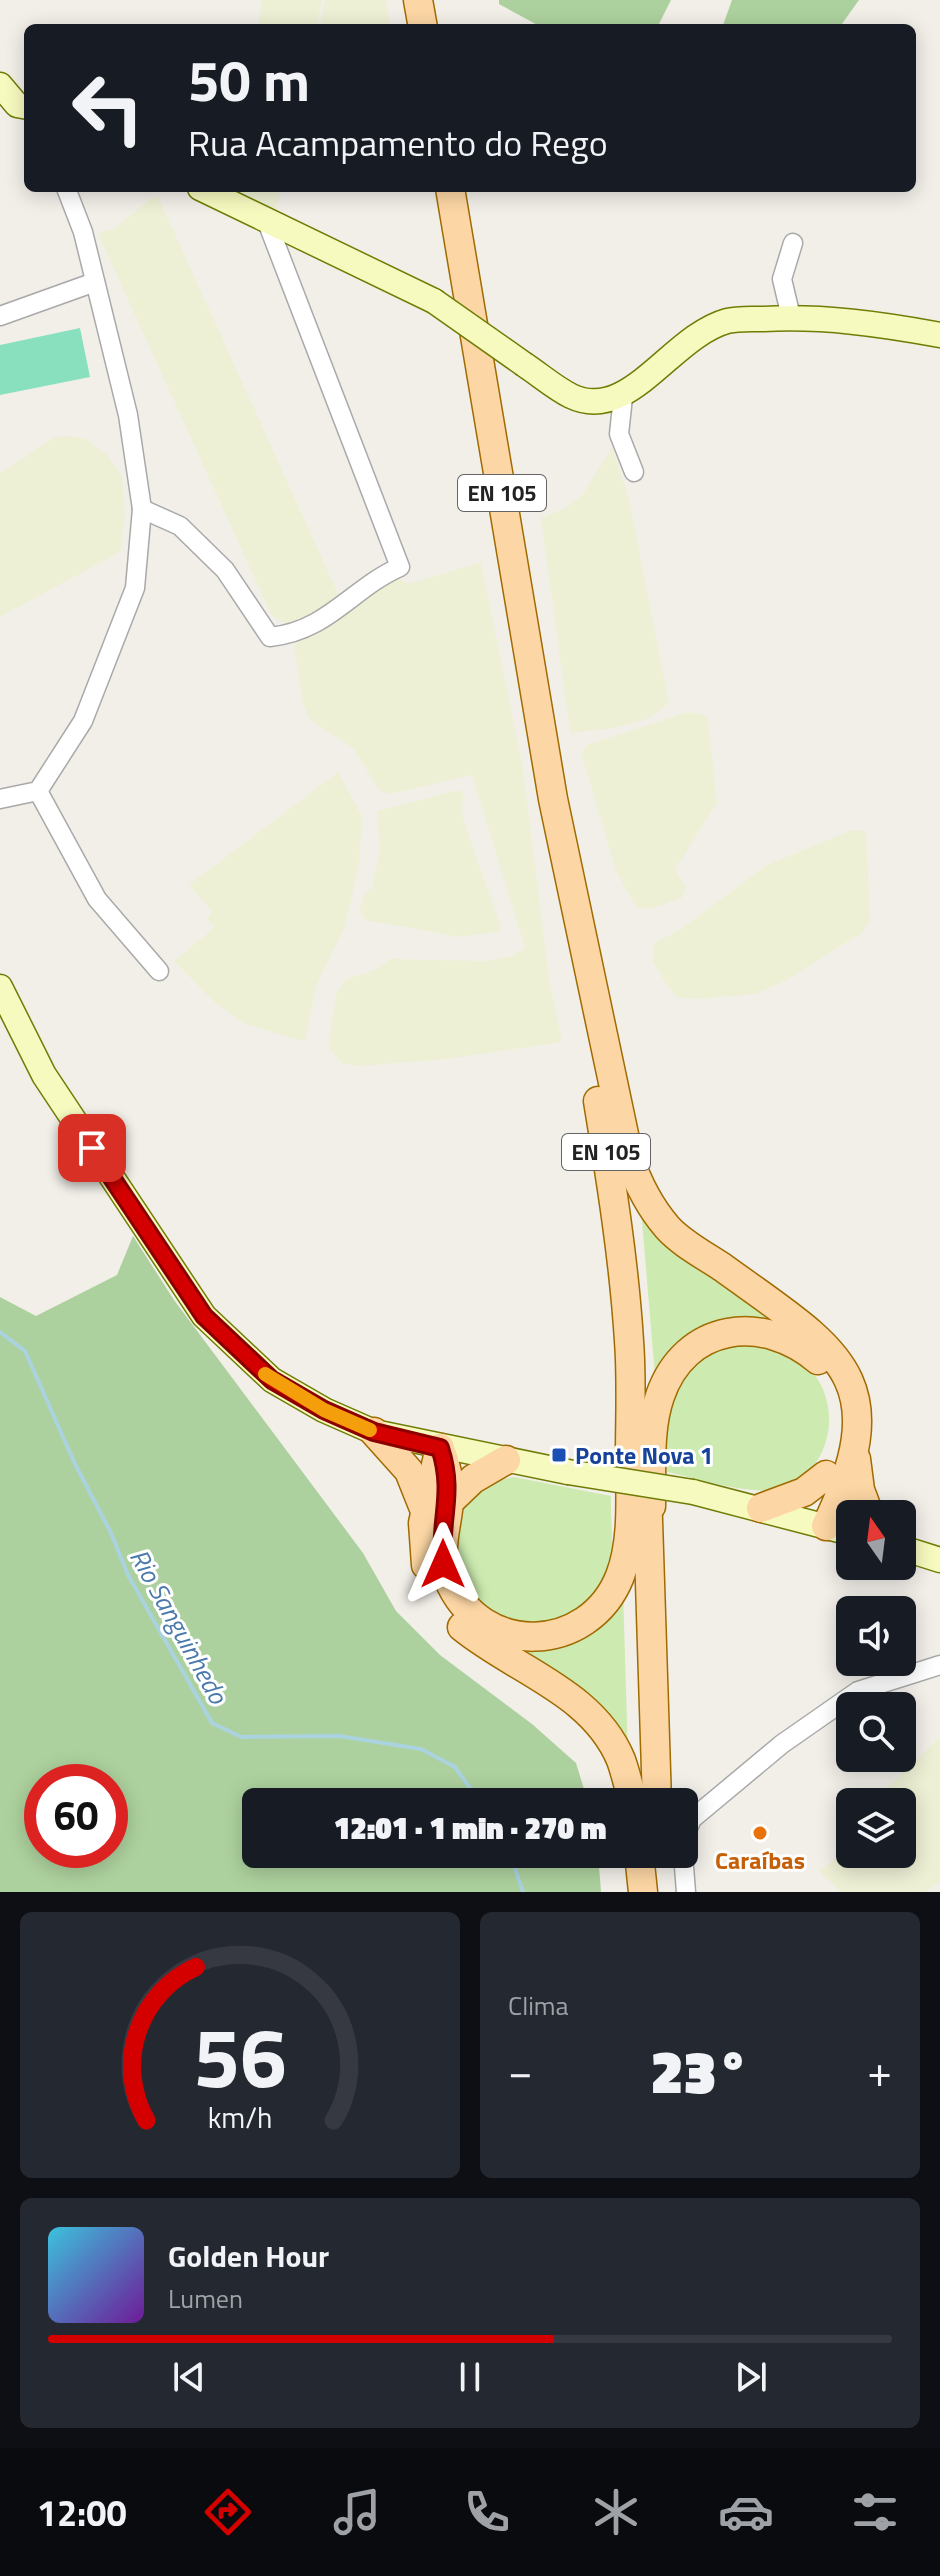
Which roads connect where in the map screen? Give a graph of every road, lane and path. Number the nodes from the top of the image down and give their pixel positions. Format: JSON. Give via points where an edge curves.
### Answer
{"nodes":[{"id":1,"x":418,"y":0,"type":"edge"},
{"id":2,"x":422,"y":24,"type":"edge"},
{"id":3,"x":0,"y":85,"type":"edge"},
{"id":4,"x":24,"y":112,"type":"edge"},
{"id":5,"x":68,"y":192,"type":"edge"},
{"id":6,"x":208,"y":192,"type":"edge"},
{"id":7,"x":451,"y":192,"type":"edge"},
{"id":8,"x":267,"y":222,"type":"junction"},
{"id":9,"x":793,"y":243,"type":"dead end"},
{"id":10,"x":95,"y":282,"type":"junction"},
{"id":11,"x":0,"y":316,"type":"edge"},
{"id":12,"x":791,"y":317,"type":"junction"},
{"id":13,"x":940,"y":335,"type":"edge"},
{"id":14,"x":623,"y":397,"type":"junction"},
{"id":15,"x":634,"y":472,"type":"dead end"},
{"id":16,"x":142,"y":509,"type":"junction"},
{"id":17,"x":38,"y":791,"type":"junction"},
{"id":18,"x":0,"y":799,"type":"edge"},
{"id":19,"x":553,"y":799,"type":"junction"},
{"id":20,"x":159,"y":971,"type":"dead end"},
{"id":21,"x":0,"y":987,"type":"edge"},
{"id":22,"x":596,"y":1015,"type":"junction"},
{"id":23,"x":374,"y":1432,"type":"junction"},
{"id":24,"x":440,"y":1448,"type":"junction"},
{"id":25,"x":854,"y":1450,"type":"junction"},
{"id":26,"x":506,"y":1460,"type":"junction"},
{"id":27,"x":826,"y":1475,"type":"junction"},
{"id":28,"x":841,"y":1500,"type":"edge"},
{"id":29,"x":864,"y":1500,"type":"edge"},
{"id":30,"x":437,"y":1506,"type":"junction"},
{"id":31,"x":630,"y":1508,"type":"junction"},
{"id":32,"x":761,"y":1508,"type":"junction"},
{"id":33,"x":836,"y":1520,"type":"edge"},
{"id":34,"x":836,"y":1528,"type":"edge"},
{"id":35,"x":649,"y":1547,"type":"junction"},
{"id":36,"x":916,"y":1552,"type":"edge"},
{"id":37,"x":940,"y":1560,"type":"edge"},
{"id":38,"x":940,"y":1665,"type":"edge"},
{"id":39,"x":629,"y":1788,"type":"edge"},
{"id":40,"x":643,"y":1788,"type":"edge"},
{"id":41,"x":657,"y":1788,"type":"edge"},
{"id":42,"x":698,"y":1814,"type":"edge"},
{"id":43,"x":643,"y":1868,"type":"edge"},
{"id":44,"x":659,"y":1868,"type":"edge"},
{"id":45,"x":684,"y":1868,"type":"edge"},
{"id":46,"x":645,"y":1892,"type":"edge"},
{"id":47,"x":660,"y":1892,"type":"edge"},
{"id":48,"x":686,"y":1892,"type":"edge"}],
"edges":[{"from":1,"to":2,"type":"main road"},
{"from":3,"to":4,"type":"main road"},
{"from":5,"to":10,"type":"street"},
{"from":6,"to":8,"type":"main road"},
{"from":7,"to":19,"type":"main road","number":"EN 105"},
{"from":8,"to":14,"type":"main road","bridge":true,"via":[[434,301],[572,397],[598,403]]},
{"from":8,"to":16,"type":"street","via":[[400,567],[296,634],[270,637],[225,570],[180,526]]},
{"from":9,"to":12,"type":"street","via":[[782,279]]},
{"from":10,"to":11,"type":"street"},
{"from":10,"to":16,"type":"street","via":[[128,415]]},
{"from":12,"to":13,"type":"main road","via":[[867,322]]},
{"from":12,"to":14,"type":"main road","via":[[729,320],[695,334]]},
{"from":14,"to":15,"type":"street","via":[[619,434]]},
{"from":16,"to":17,"type":"street","via":[[135,588],[83,721]]},
{"from":17,"to":18,"type":"street"},
{"from":17,"to":20,"type":"street","via":[[97,899]]},
{"from":19,"to":22,"type":"main road","number":"EN 105"},
{"from":19,"to":31,"type":"main road","number":"EN 105","via":[[622,1262],[630,1343]]},
{"from":21,"to":23,"type":"main road","via":[[44,1075],[204,1316],[272,1380]]},
{"from":22,"to":25,"type":"main road","via":[[641,1191],[669,1230],[833,1352],[856,1402]]},
{"from":22,"to":35,"type":"main road","number":"EN 105","via":[[642,1342]]},
{"from":23,"to":24,"type":"main road"},
{"from":23,"to":30,"type":"main road"},
{"from":24,"to":26,"type":"main road"},
{"from":24,"to":30,"type":"main road","via":[[447,1469]]},
{"from":25,"to":28,"type":"main road"},
{"from":25,"to":29,"type":"main road"},
{"from":26,"to":30,"type":"main road"},
{"from":26,"to":32,"type":"main road","bridge":true},
{"from":27,"to":32,"type":"main road","via":[[804,1492]]},
{"from":27,"to":33,"type":"main road"},
{"from":27,"to":35,"type":"main road","via":[[840,1439],[841,1419],[832,1382],[820,1362],[781,1335],[742,1331],[707,1340],[683,1356],[659,1398]]},
{"from":30,"to":31,"type":"main road","via":[[449,1582],[476,1616],[518,1637],[568,1632],[605,1603],[625,1561]]},
{"from":30,"to":39,"type":"main road","via":[[426,1566],[445,1609],[475,1637],[593,1717],[621,1760]]},
{"from":31,"to":40,"type":"main road","number":"EN 105","via":[[636,1552]]},
{"from":32,"to":34,"type":"main road"},
{"from":35,"to":41,"type":"main road","number":"EN 105"},
{"from":36,"to":37,"type":"main road"},
{"from":38,"to":42,"type":"street","via":[[858,1691],[782,1744]]},
{"from":43,"to":46,"type":"main road"},
{"from":44,"to":47,"type":"main road"},
{"from":45,"to":48,"type":"street"}]}
